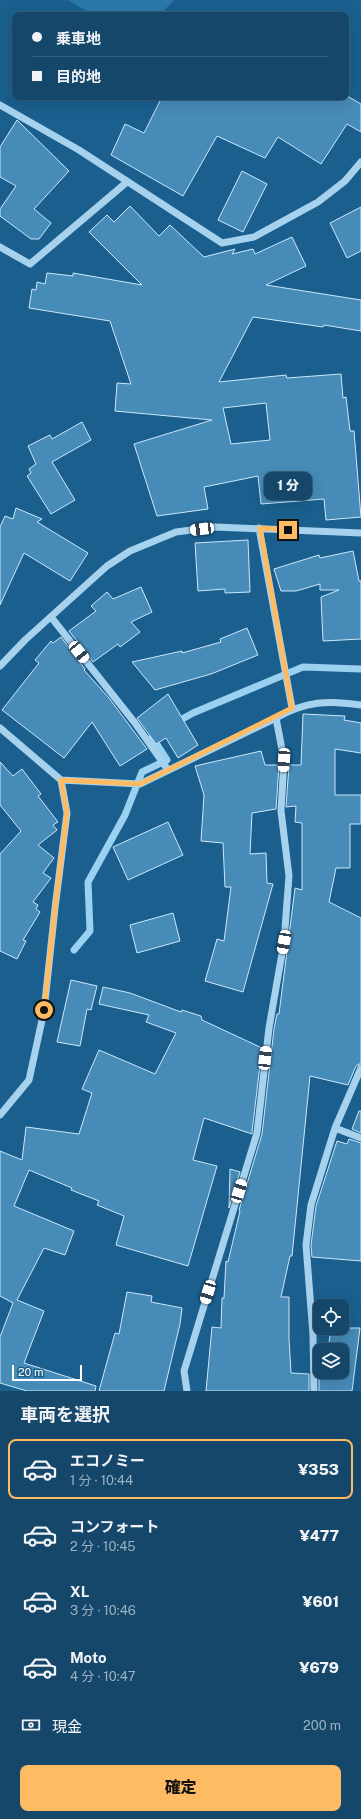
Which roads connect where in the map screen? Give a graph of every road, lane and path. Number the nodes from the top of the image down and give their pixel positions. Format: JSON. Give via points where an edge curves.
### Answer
{"nodes":[{"id":1,"x":0,"y":105,"type":"edge"},
{"id":2,"x":361,"y":162,"type":"edge"},
{"id":3,"x":127,"y":182,"type":"junction"},
{"id":4,"x":0,"y":247,"type":"edge"},
{"id":5,"x":260,"y":528,"type":"junction"},
{"id":6,"x":361,"y":533,"type":"edge"},
{"id":7,"x":51,"y":617,"type":"junction"},
{"id":8,"x":0,"y":666,"type":"edge"},
{"id":9,"x":361,"y":705,"type":"edge"},
{"id":10,"x":292,"y":708,"type":"junction"},
{"id":11,"x":276,"y":718,"type":"junction"},
{"id":12,"x":0,"y":728,"type":"edge"},
{"id":13,"x":168,"y":770,"type":"junction"},
{"id":14,"x":61,"y":780,"type":"junction"},
{"id":15,"x":361,"y":1068,"type":"edge"},
{"id":16,"x":0,"y":1115,"type":"edge"},
{"id":17,"x":335,"y":1128,"type":"junction"},
{"id":18,"x":361,"y":1138,"type":"edge"},
{"id":19,"x":187,"y":1391,"type":"edge"},
{"id":20,"x":314,"y":1391,"type":"edge"}],
"edges":[{"from":1,"to":3,"type":"street","via":[[79,150]]},
{"from":2,"to":3,"type":"street","via":[[345,181],[318,202],[254,237],[222,243]]},
{"from":3,"to":4,"type":"street","via":[[30,264]]},
{"from":5,"to":6,"type":"street"},
{"from":5,"to":7,"type":"street","via":[[215,527],[176,532],[130,551],[107,566]]},
{"from":5,"to":10,"type":"street"},
{"from":7,"to":8,"type":"street"},
{"from":7,"to":13,"type":"street","via":[[135,723]]},
{"from":9,"to":10,"type":"street","via":[[341,702]]},
{"from":10,"to":11,"type":"street"},
{"from":11,"to":13,"type":"street"},
{"from":11,"to":19,"type":"street","via":[[284,760],[281,811],[289,876],[284,942],[269,1028],[257,1133],[184,1371]]},
{"from":12,"to":14,"type":"street"},
{"from":13,"to":14,"type":"street","via":[[140,784]]},
{"from":14,"to":16,"type":"street","via":[[67,813],[44,1010],[29,1080]]},
{"from":15,"to":17,"type":"street"},
{"from":17,"to":18,"type":"street"},
{"from":17,"to":20,"type":"street","via":[[311,1205],[306,1245]]}]}
